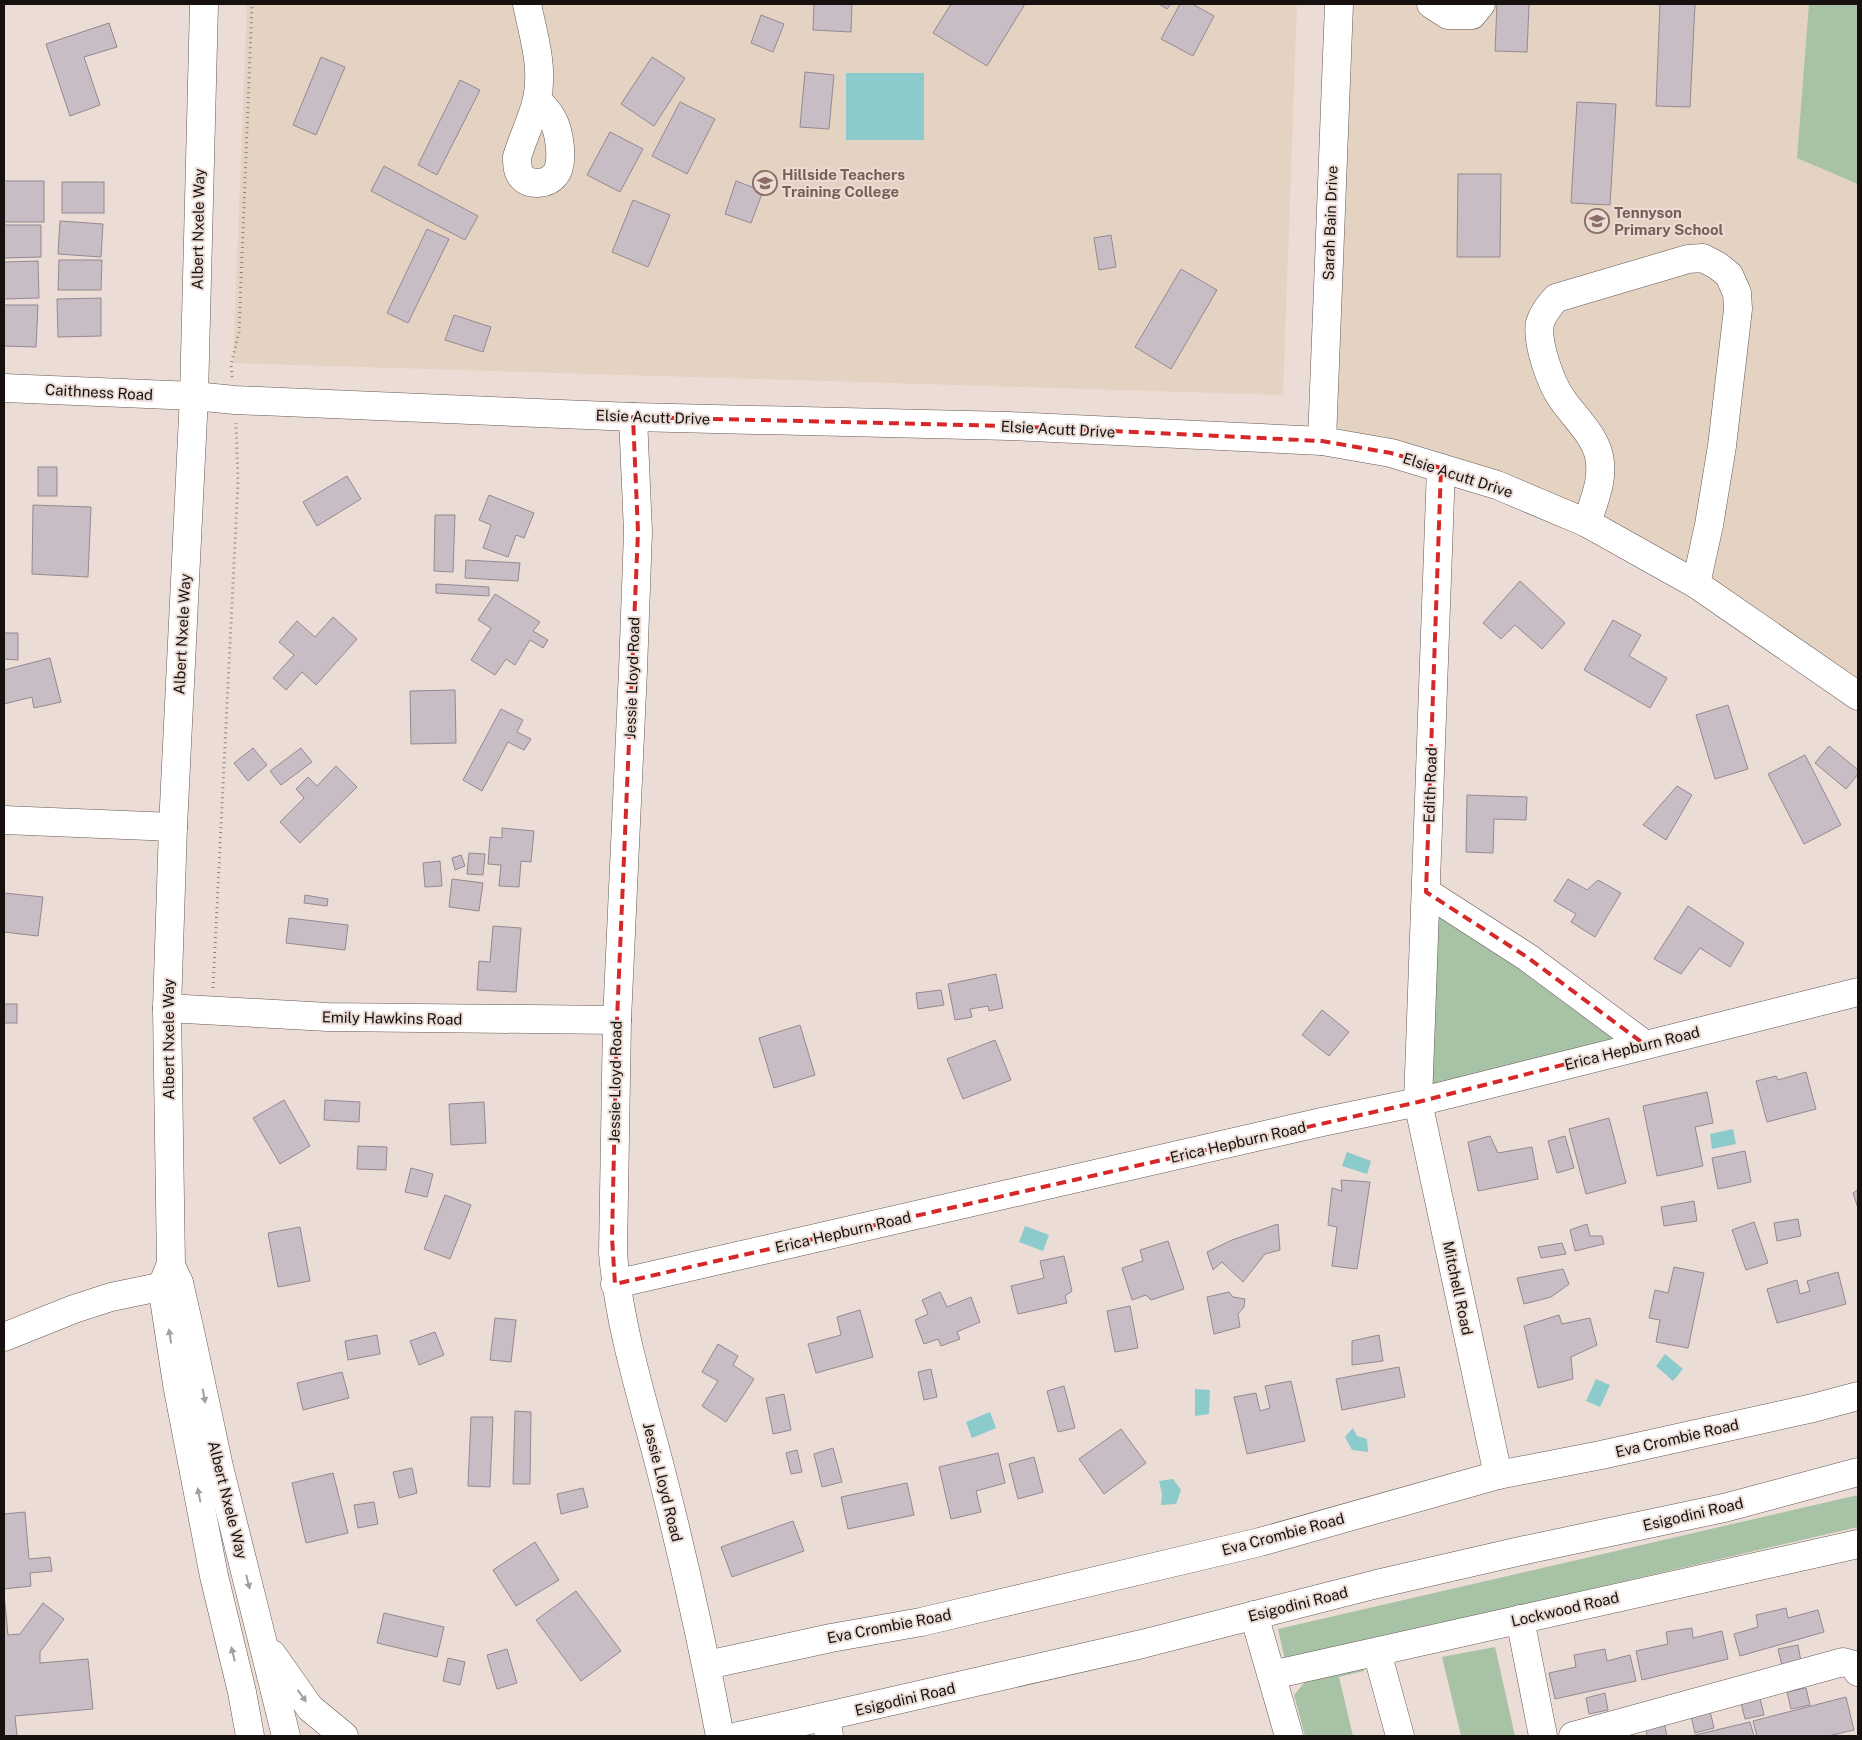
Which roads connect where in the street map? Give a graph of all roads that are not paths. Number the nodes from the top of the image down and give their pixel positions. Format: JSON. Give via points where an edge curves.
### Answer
{"nodes":[{"id":1,"x":204,"y":4,"type":"edge"},
{"id":2,"x":527,"y":4,"type":"edge"},
{"id":3,"x":1339,"y":4,"type":"edge"},
{"id":4,"x":1431,"y":4,"type":"edge"},
{"id":5,"x":1481,"y":4,"type":"edge"},
{"id":6,"x":537,"y":100,"type":"dead end"},
{"id":7,"x":4,"y":388,"type":"edge"},
{"id":8,"x":194,"y":396,"type":"junction"},
{"id":9,"x":633,"y":417,"type":"junction"},
{"id":10,"x":1322,"y":441,"type":"junction"},
{"id":11,"x":1441,"y":468,"type":"junction"},
{"id":12,"x":1587,"y":523,"type":"junction"},
{"id":13,"x":1696,"y":584,"type":"junction"},
{"id":14,"x":1858,"y":696,"type":"edge"},
{"id":15,"x":4,"y":820,"type":"edge"},
{"id":16,"x":173,"y":827,"type":"junction"},
{"id":17,"x":1426,"y":892,"type":"junction"},
{"id":18,"x":1858,"y":992,"type":"edge"},
{"id":19,"x":167,"y":1008,"type":"junction"},
{"id":20,"x":617,"y":1020,"type":"junction"},
{"id":21,"x":1644,"y":1044,"type":"junction"},
{"id":22,"x":1418,"y":1102,"type":"junction"},
{"id":23,"x":170,"y":1278,"type":"junction"},
{"id":24,"x":615,"y":1284,"type":"junction"},
{"id":25,"x":4,"y":1337,"type":"edge"},
{"id":26,"x":1858,"y":1396,"type":"edge"},
{"id":27,"x":1858,"y":1472,"type":"edge"},
{"id":28,"x":1498,"y":1474,"type":"junction"},
{"id":29,"x":1858,"y":1544,"type":"edge"},
{"id":30,"x":1254,"y":1615,"type":"junction"},
{"id":31,"x":1520,"y":1620,"type":"junction"},
{"id":32,"x":264,"y":1643,"type":"junction"},
{"id":33,"x":1376,"y":1652,"type":"junction"},
{"id":34,"x":707,"y":1665,"type":"junction"},
{"id":35,"x":1858,"y":1672,"type":"edge"},
{"id":36,"x":1272,"y":1675,"type":"junction"},
{"id":37,"x":242,"y":1692,"type":"junction"},
{"id":38,"x":828,"y":1727,"type":"edge"},
{"id":39,"x":234,"y":1736,"type":"edge"},
{"id":40,"x":250,"y":1736,"type":"edge"},
{"id":41,"x":286,"y":1736,"type":"edge"},
{"id":42,"x":344,"y":1736,"type":"edge"},
{"id":43,"x":720,"y":1736,"type":"edge"},
{"id":44,"x":739,"y":1736,"type":"edge"},
{"id":45,"x":1288,"y":1736,"type":"edge"},
{"id":46,"x":1400,"y":1736,"type":"edge"},
{"id":47,"x":1543,"y":1736,"type":"edge"},
{"id":48,"x":1573,"y":1736,"type":"edge"}],
"edges":[{"from":1,"to":8,"type":"street","name":"Albert Nxele Way"},
{"from":2,"to":6,"type":"street","via":[[540,74]]},
{"from":3,"to":10,"type":"street","name":"Sarah Bain Drive"},
{"from":4,"to":5,"type":"street","via":[[1448,15],[1472,15]]},
{"from":7,"to":8,"type":"street","name":"Caithness Road"},
{"from":8,"to":9,"type":"street","name":"Elsie Acutt Drive"},
{"from":8,"to":16,"type":"street","name":"Albert Nxele Way"},
{"from":9,"to":10,"type":"street","name":"Elsie Acutt Drive","via":[[1009,426]]},
{"from":9,"to":20,"type":"street","name":"Jessie Lloyd Road","via":[[637,542]]},
{"from":10,"to":11,"type":"street","name":"Elsie Acutt Drive","via":[[1391,453]]},
{"from":11,"to":12,"type":"street","name":"Elsie Acutt Drive","via":[[1497,485]]},
{"from":11,"to":17,"type":"street","name":"Edith Road"},
{"from":12,"to":13,"type":"street","name":"Elsie Acutt Drive"},
{"from":12,"to":13,"type":"street","via":[[1600,482],[1598,454],[1590,436],[1549,378],[1540,340],[1540,324],[1547,308],[1556,298],[1688,259],[1703,258],[1729,276],[1737,293],[1738,309],[1722,446]]},
{"from":13,"to":14,"type":"street","name":"Elsie Acutt Drive"},
{"from":15,"to":16,"type":"street"},
{"from":16,"to":19,"type":"street","name":"Albert Nxele Way"},
{"from":17,"to":21,"type":"street","via":[[1526,956]]},
{"from":17,"to":22,"type":"street","name":"Edith Road"},
{"from":18,"to":21,"type":"street","name":"Erica Hepburn Road"},
{"from":19,"to":20,"type":"street","name":"Emily Hawkins Road","via":[[328,1017]]},
{"from":19,"to":23,"type":"street","name":"Albert Nxele Way"},
{"from":20,"to":24,"type":"street","name":"Jessie Lloyd Road","via":[[612,1237]]},
{"from":21,"to":22,"type":"street","name":"Erica Hepburn Road"},
{"from":22,"to":24,"type":"street","name":"Erica Hepburn Road"},
{"from":22,"to":28,"type":"street","name":"Mitchell Road"},
{"from":23,"to":25,"type":"street","via":[[74,1309]]},
{"from":23,"to":32,"type":"street","name":"Albert Nxele Way","one_way":true,"via":[[196,1355],[219,1467]]},
{"from":37,"to":23,"type":"street","name":"Albert Nxele Way","one_way":true,"via":[[214,1576],[177,1384]]},
{"from":24,"to":34,"type":"street","name":"Jessie Lloyd Road"},
{"from":26,"to":28,"type":"street","name":"Eva Crombie Road","via":[[1601,1455]]},
{"from":27,"to":30,"type":"street","name":"Esigodini Road","via":[[1724,1508]]},
{"from":28,"to":34,"type":"street","name":"Eva Crombie Road","via":[[1260,1542],[921,1622]]},
{"from":29,"to":31,"type":"street","name":"Lockwood Road"},
{"from":30,"to":36,"type":"street"},
{"from":30,"to":38,"type":"street","name":"Esigodini Road"},
{"from":31,"to":33,"type":"street","name":"Lockwood Road"},
{"from":31,"to":47,"type":"street"},
{"from":32,"to":41,"type":"street","name":"Albert Nxele Way"},
{"from":32,"to":42,"type":"street","one_way":true,"via":[[310,1708]]},
{"from":33,"to":36,"type":"street","name":"Lockwood Road"},
{"from":33,"to":46,"type":"street"},
{"from":34,"to":43,"type":"street","name":"Jessie Lloyd Road"},
{"from":35,"to":48,"type":"street","via":[[1854,1665],[1843,1662]]},
{"from":36,"to":45,"type":"street"},
{"from":37,"to":39,"type":"street"},
{"from":37,"to":40,"type":"street","name":"Albert Nxele Way"},
{"from":38,"to":44,"type":"street","name":"Esigodini Road"}]}
